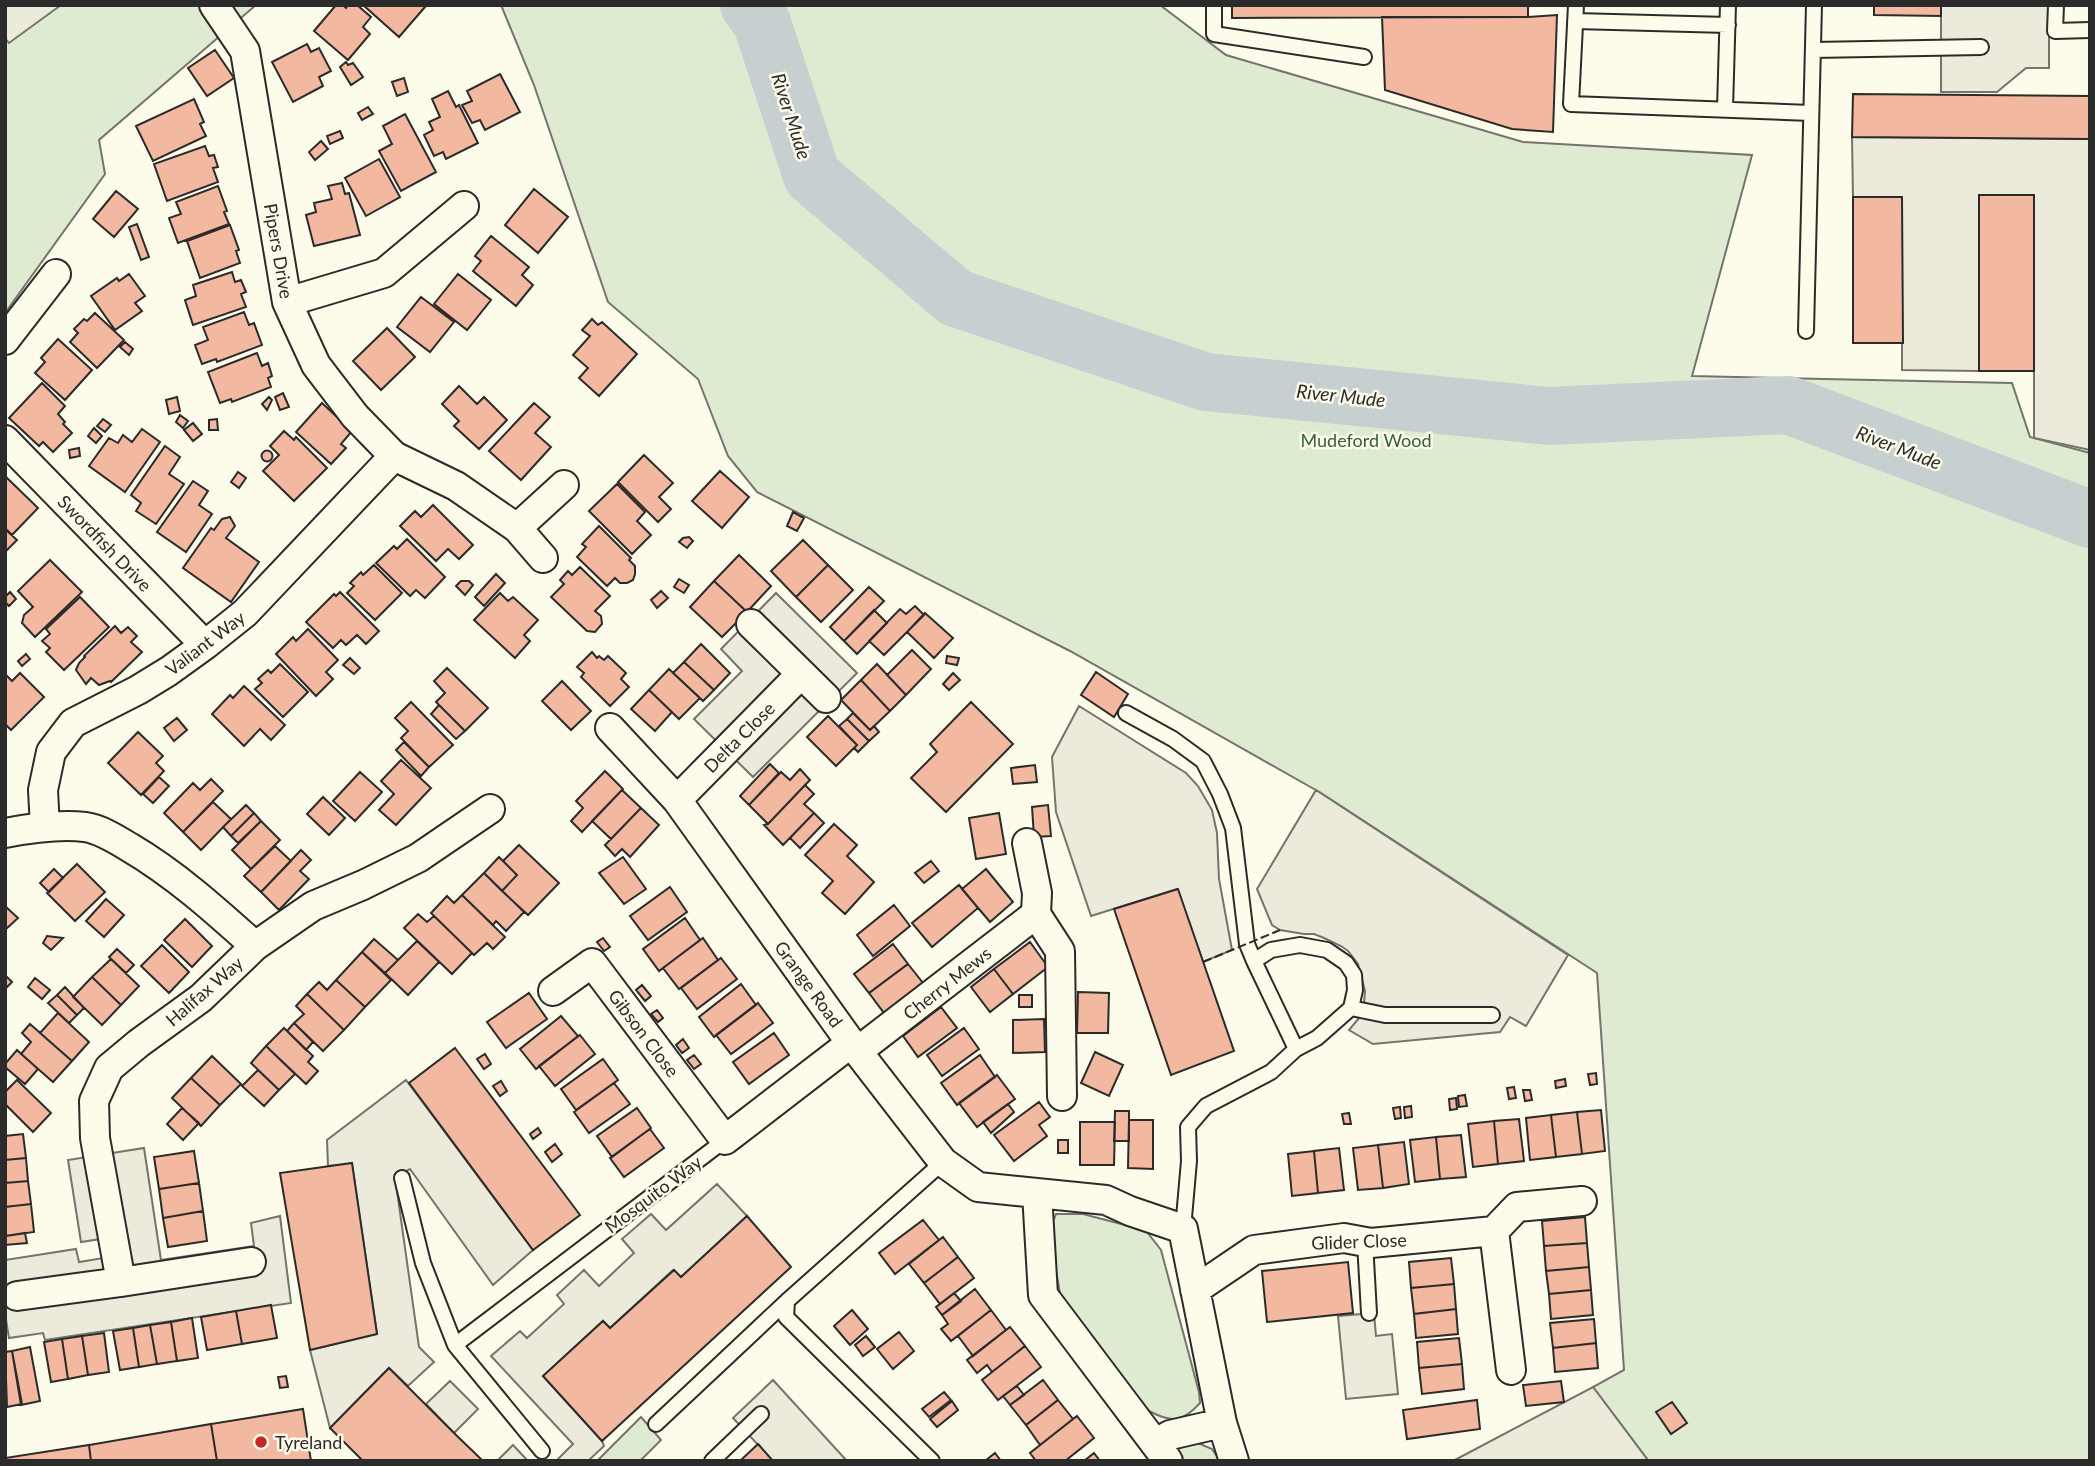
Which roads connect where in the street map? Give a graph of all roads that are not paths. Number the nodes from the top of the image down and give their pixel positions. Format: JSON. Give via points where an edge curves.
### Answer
{"nodes":[{"id":1,"x":214,"y":5,"type":"edge"},
{"id":2,"x":1214,"y":5,"type":"edge"},
{"id":3,"x":1576,"y":5,"type":"edge"},
{"id":4,"x":1728,"y":5,"type":"edge"},
{"id":5,"x":1814,"y":5,"type":"edge"},
{"id":6,"x":2056,"y":5,"type":"edge"},
{"id":7,"x":1575,"y":21,"type":"junction"},
{"id":8,"x":1728,"y":25,"type":"junction"},
{"id":9,"x":2090,"y":30,"type":"edge"},
{"id":10,"x":1980,"y":47,"type":"dead end"},
{"id":11,"x":1813,"y":50,"type":"junction"},
{"id":12,"x":1364,"y":57,"type":"dead end"},
{"id":13,"x":1725,"y":109,"type":"junction"},
{"id":14,"x":1811,"y":113,"type":"junction"},
{"id":15,"x":464,"y":205,"type":"dead end"},
{"id":16,"x":56,"y":274,"type":"dead end"},
{"id":17,"x":287,"y":302,"type":"junction"},
{"id":18,"x":1806,"y":331,"type":"dead end"},
{"id":19,"x":5,"y":340,"type":"edge"},
{"id":20,"x":5,"y":440,"type":"edge"},
{"id":21,"x":394,"y":456,"type":"junction"},
{"id":22,"x":564,"y":485,"type":"dead end"},
{"id":23,"x":517,"y":528,"type":"junction"},
{"id":24,"x":543,"y":558,"type":"dead end"},
{"id":25,"x":751,"y":624,"type":"dead end"},
{"id":26,"x":205,"y":645,"type":"junction"},
{"id":27,"x":801,"y":674,"type":"junction"},
{"id":28,"x":826,"y":698,"type":"dead end"},
{"id":29,"x":1126,"y":713,"type":"dead end"},
{"id":30,"x":610,"y":728,"type":"dead end"},
{"id":31,"x":677,"y":800,"type":"junction"},
{"id":32,"x":490,"y":809,"type":"dead end"},
{"id":33,"x":45,"y":827,"type":"junction"},
{"id":34,"x":5,"y":833,"type":"edge"},
{"id":35,"x":1027,"y":843,"type":"dead end"},
{"id":36,"x":1036,"y":914,"type":"junction"},
{"id":37,"x":255,"y":946,"type":"junction"},
{"id":38,"x":1254,"y":961,"type":"junction"},
{"id":39,"x":553,"y":991,"type":"dead end"},
{"id":40,"x":1351,"y":1008,"type":"junction"},
{"id":41,"x":1492,"y":1015,"type":"dead end"},
{"id":42,"x":855,"y":1047,"type":"junction"},
{"id":43,"x":1296,"y":1049,"type":"junction"},
{"id":44,"x":1062,"y":1096,"type":"dead end"},
{"id":45,"x":725,"y":1140,"type":"junction"},
{"id":46,"x":943,"y":1163,"type":"junction"},
{"id":47,"x":402,"y":1178,"type":"dead end"},
{"id":48,"x":1037,"y":1193,"type":"junction"},
{"id":49,"x":1582,"y":1202,"type":"dead end"},
{"id":50,"x":1183,"y":1229,"type":"junction"},
{"id":51,"x":1494,"y":1231,"type":"junction"},
{"id":52,"x":1365,"y":1242,"type":"junction"},
{"id":53,"x":251,"y":1262,"type":"dead end"},
{"id":54,"x":121,"y":1282,"type":"junction"},
{"id":55,"x":1195,"y":1290,"type":"junction"},
{"id":56,"x":17,"y":1296,"type":"dead end"},
{"id":57,"x":787,"y":1301,"type":"junction"},
{"id":58,"x":1369,"y":1313,"type":"dead end"},
{"id":59,"x":455,"y":1345,"type":"junction"},
{"id":60,"x":1511,"y":1370,"type":"dead end"},
{"id":61,"x":761,"y":1415,"type":"dead end"},
{"id":62,"x":1222,"y":1423,"type":"junction"},
{"id":63,"x":656,"y":1424,"type":"dead end"},
{"id":64,"x":542,"y":1451,"type":"dead end"},
{"id":65,"x":1161,"y":1452,"type":"edge"},
{"id":66,"x":712,"y":1461,"type":"edge"},
{"id":67,"x":932,"y":1461,"type":"edge"},
{"id":68,"x":1234,"y":1461,"type":"edge"}],
"edges":[{"from":1,"to":17,"type":"street","name":"Pipers Drive","via":[[245,51]]},
{"from":2,"to":12,"type":"lane","via":[[1214,34]]},
{"from":3,"to":7,"type":"lane"},
{"from":4,"to":8,"type":"lane"},
{"from":5,"to":11,"type":"lane"},
{"from":6,"to":9,"type":"lane","via":[[2055,31]]},
{"from":7,"to":8,"type":"lane"},
{"from":7,"to":13,"type":"lane","via":[[1571,104]]},
{"from":8,"to":13,"type":"lane"},
{"from":10,"to":11,"type":"lane"},
{"from":11,"to":14,"type":"lane"},
{"from":13,"to":14,"type":"lane"},
{"from":14,"to":18,"type":"lane"},
{"from":15,"to":17,"type":"street","via":[[384,273]]},
{"from":16,"to":19,"type":"street"},
{"from":17,"to":21,"type":"street","name":"Pipers Drive","via":[[316,365],[355,416]]},
{"from":20,"to":26,"type":"street","name":"Swordfish Drive"},
{"from":21,"to":23,"type":"street","name":"Pipers Drive","via":[[456,486]]},
{"from":21,"to":26,"type":"street","name":"Valiant Way","via":[[245,613]]},
{"from":22,"to":23,"type":"street"},
{"from":23,"to":24,"type":"street","name":"Pipers Drive"},
{"from":25,"to":27,"type":"street"},
{"from":26,"to":33,"type":"street","name":"Valiant Way","via":[[138,690],[73,723],[51,752],[43,790]]},
{"from":27,"to":28,"type":"street"},
{"from":27,"to":31,"type":"street","name":"Delta Close"},
{"from":29,"to":38,"type":"lane","via":[[1173,739],[1203,761],[1209,772],[1233,828],[1247,944]]},
{"from":30,"to":31,"type":"street","name":"Grange Road"},
{"from":31,"to":42,"type":"street","name":"Grange Road"},
{"from":32,"to":37,"type":"street","name":"Halifax Way","via":[[418,858],[313,906]]},
{"from":33,"to":34,"type":"street"},
{"from":33,"to":37,"type":"street","via":[[88,827],[116,839],[196,894]]},
{"from":35,"to":36,"type":"street","via":[[1037,893]]},
{"from":36,"to":42,"type":"street","name":"Cherry Mews"},
{"from":36,"to":44,"type":"street","via":[[1060,951]]},
{"from":37,"to":54,"type":"street","name":"Halifax Way","via":[[201,998],[109,1068],[94,1101],[95,1138]]},
{"from":38,"to":40,"type":"lane","via":[[1271,950],[1300,945],[1327,950],[1346,963],[1353,975]]},
{"from":38,"to":43,"type":"lane"},
{"from":39,"to":45,"type":"street","name":"Gibson Close","via":[[592,963]]},
{"from":40,"to":41,"type":"lane","via":[[1385,1015]]},
{"from":40,"to":43,"type":"lane","via":[[1317,1038]]},
{"from":42,"to":45,"type":"street","name":"Mosquito Way"},
{"from":42,"to":46,"type":"street","name":"Grange Road"},
{"from":43,"to":50,"type":"lane","via":[[1271,1072],[1206,1105],[1188,1127]]},
{"from":45,"to":59,"type":"lane","name":"Mosquito Way"},
{"from":46,"to":48,"type":"street","name":"Grange Road","via":[[978,1187]]},
{"from":46,"to":57,"type":"lane"},
{"from":47,"to":59,"type":"lane","via":[[422,1263]]},
{"from":48,"to":50,"type":"street","name":"Grange Road","via":[[1106,1200]]},
{"from":48,"to":65,"type":"street","via":[[1043,1295]]},
{"from":49,"to":51,"type":"street","via":[[1517,1207]]},
{"from":50,"to":55,"type":"street"},
{"from":51,"to":52,"type":"street","name":"Glider Close"},
{"from":51,"to":60,"type":"street"},
{"from":52,"to":55,"type":"street","name":"Glider Close","via":[[1344,1238],[1254,1250]]},
{"from":52,"to":58,"type":"lane"},
{"from":53,"to":54,"type":"street"},
{"from":54,"to":56,"type":"street"},
{"from":55,"to":62,"type":"street"},
{"from":57,"to":63,"type":"lane"},
{"from":57,"to":67,"type":"lane","via":[[786,1317]]},
{"from":59,"to":64,"type":"lane"},
{"from":61,"to":66,"type":"lane"},
{"from":62,"to":65,"type":"street","via":[[1170,1435]]},
{"from":62,"to":68,"type":"street"}]}
